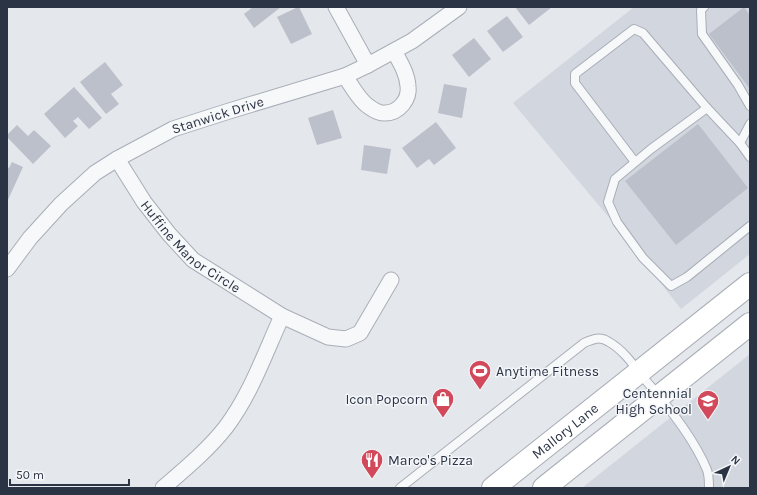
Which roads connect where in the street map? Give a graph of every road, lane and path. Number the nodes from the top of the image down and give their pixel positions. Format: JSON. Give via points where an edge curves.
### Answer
{"nodes":[{"id":1,"x":336,"y":7,"type":"edge"},
{"id":2,"x":459,"y":7,"type":"edge"},
{"id":3,"x":704,"y":7,"type":"edge"},
{"id":4,"x":394,"y":51,"type":"junction"},
{"id":5,"x":368,"y":65,"type":"junction"},
{"id":6,"x":345,"y":76,"type":"junction"},
{"id":7,"x":750,"y":106,"type":"edge"},
{"id":8,"x":708,"y":108,"type":"junction"},
{"id":9,"x":750,"y":124,"type":"edge"},
{"id":10,"x":740,"y":143,"type":"junction"},
{"id":11,"x":750,"y":157,"type":"edge"},
{"id":12,"x":117,"y":159,"type":"junction"},
{"id":13,"x":635,"y":162,"type":"junction"},
{"id":14,"x":750,"y":226,"type":"edge"},
{"id":15,"x":7,"y":269,"type":"edge"},
{"id":16,"x":390,"y":280,"type":"dead end"},
{"id":17,"x":750,"y":284,"type":"edge"},
{"id":18,"x":282,"y":316,"type":"junction"},
{"id":19,"x":750,"y":324,"type":"edge"},
{"id":20,"x":639,"y":372,"type":"junction"},
{"id":21,"x":659,"y":396,"type":"junction"},
{"id":22,"x":163,"y":488,"type":"edge"},
{"id":23,"x":400,"y":488,"type":"edge"},
{"id":24,"x":493,"y":488,"type":"edge"},
{"id":25,"x":544,"y":488,"type":"edge"},
{"id":26,"x":709,"y":488,"type":"edge"}],
"edges":[{"from":1,"to":5,"type":"street"},
{"from":2,"to":4,"type":"street","name":"Stanwick Drive"},
{"from":3,"to":7,"type":"lane","via":[[701,10],[702,34]]},
{"from":4,"to":5,"type":"street","name":"Stanwick Drive"},
{"from":4,"to":6,"type":"street","via":[[403,69],[408,93],[404,103],[392,111],[384,114],[366,105]]},
{"from":5,"to":6,"type":"street","name":"Stanwick Drive"},
{"from":6,"to":12,"type":"street","name":"Stanwick Drive","via":[[173,129]]},
{"from":8,"to":10,"type":"lane"},
{"from":8,"to":13,"type":"lane"},
{"from":8,"to":13,"type":"lane","via":[[644,33],[634,29],[575,74],[575,83]]},
{"from":9,"to":10,"type":"lane"},
{"from":10,"to":11,"type":"lane"},
{"from":12,"to":15,"type":"street","name":"Stanwick Drive","via":[[95,173],[61,204],[30,238]]},
{"from":12,"to":18,"type":"street","name":"Huffine Manor Circle","via":[[144,202],[193,260]]},
{"from":13,"to":14,"type":"lane","via":[[615,180],[608,202],[617,222],[643,258],[671,286],[687,277]]},
{"from":16,"to":18,"type":"street","name":"Huffine Manor Circle","via":[[360,333],[346,339],[328,337]]},
{"from":17,"to":20,"type":"main road","name":"Mallory Lane"},
{"from":18,"to":22,"type":"street","via":[[242,402],[226,427],[201,456]]},
{"from":19,"to":21,"type":"main road"},
{"from":20,"to":21,"type":"lane"},
{"from":20,"to":23,"type":"lane","via":[[624,353],[609,341],[596,338],[584,343]]},
{"from":20,"to":24,"type":"main road","name":"Mallory Lane"},
{"from":21,"to":25,"type":"main road"},
{"from":21,"to":26,"type":"lane","via":[[689,437],[708,471]]}]}
